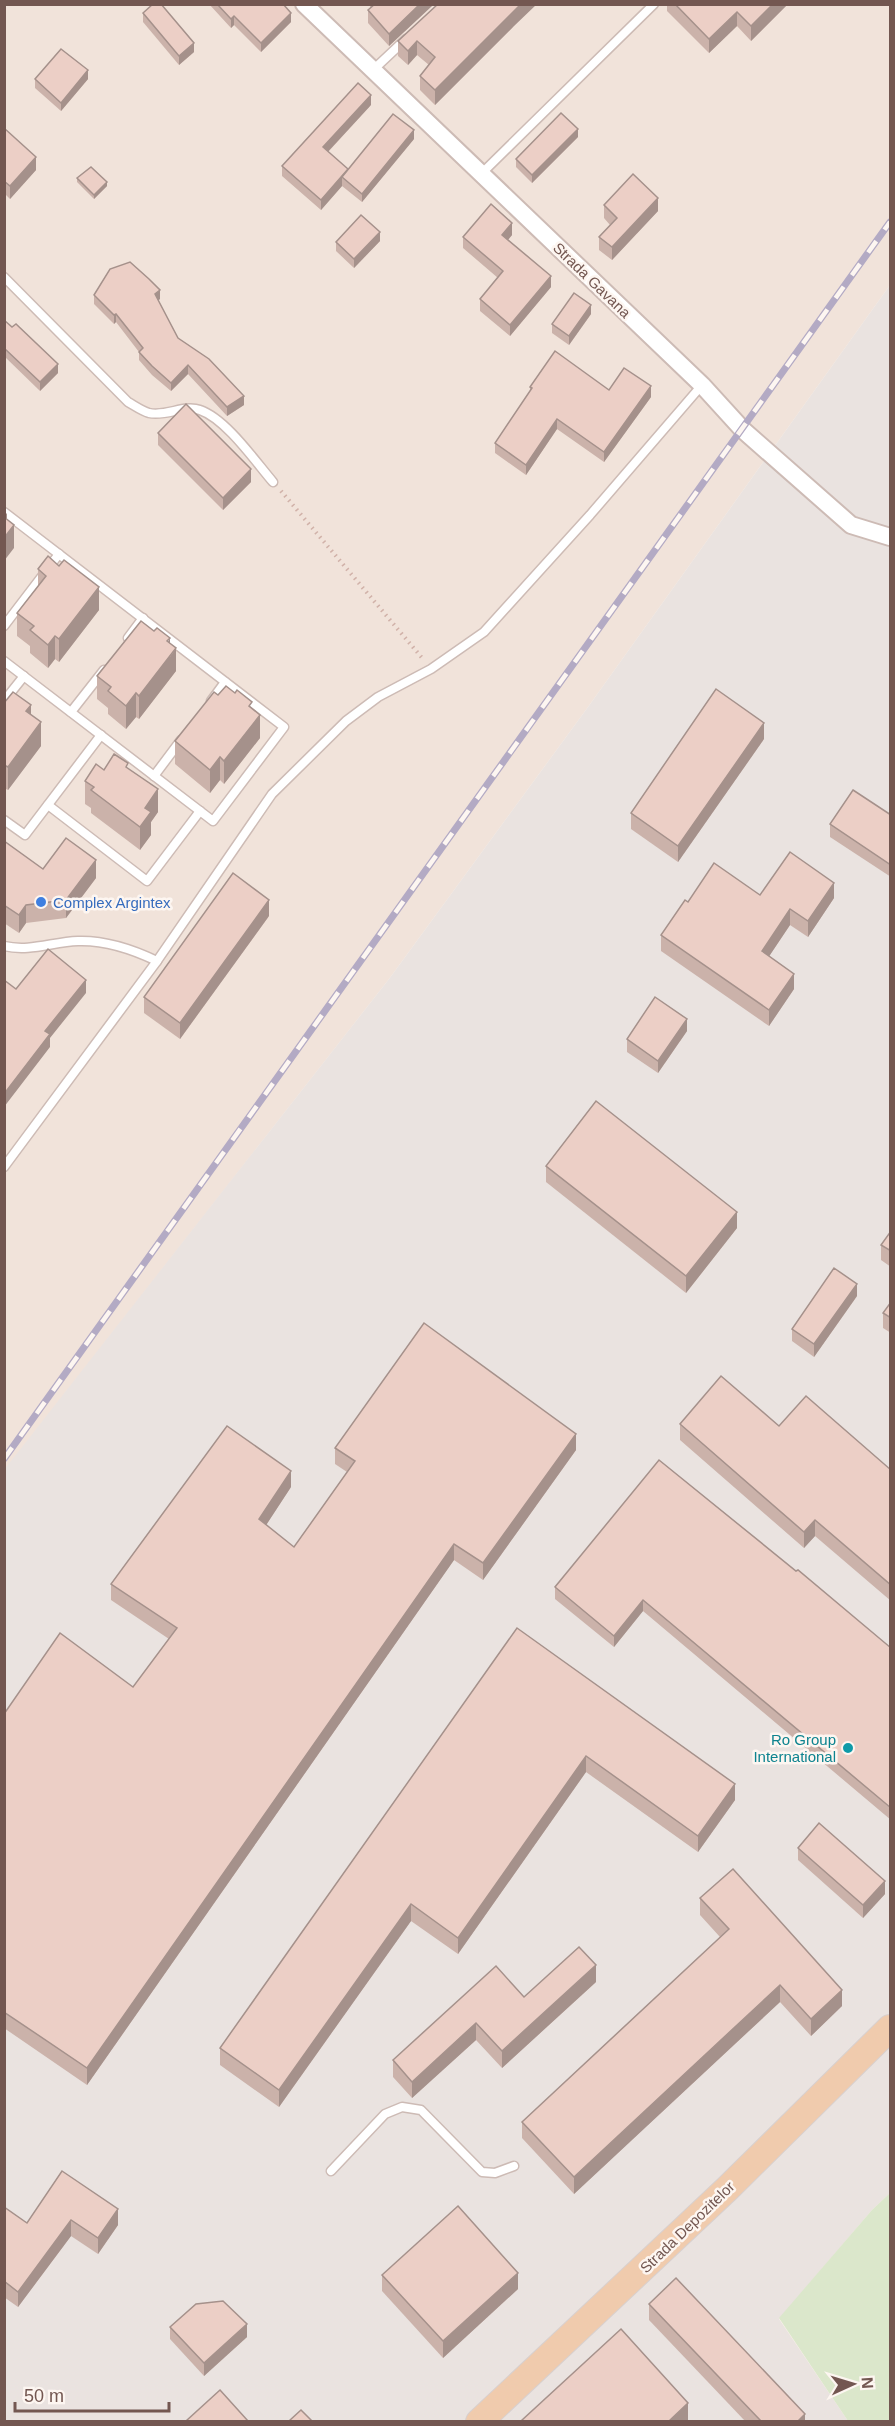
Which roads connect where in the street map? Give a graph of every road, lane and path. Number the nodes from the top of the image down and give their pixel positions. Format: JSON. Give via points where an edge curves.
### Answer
{"nodes":[{"id":1,"x":304,"y":4,"type":"edge"},
{"id":2,"x":654,"y":4,"type":"edge"},
{"id":3,"x":412,"y":34,"type":"edge"},
{"id":4,"x":372,"y":70,"type":"junction"},
{"id":5,"x":481,"y":174,"type":"junction"},
{"id":6,"x":4,"y":277,"type":"edge"},
{"id":7,"x":702,"y":385,"type":"junction"},
{"id":8,"x":273,"y":482,"type":"joint"},
{"id":9,"x":4,"y":512,"type":"edge"},
{"id":10,"x":891,"y":537,"type":"edge"},
{"id":11,"x":59,"y":554,"type":"junction"},
{"id":12,"x":143,"y":618,"type":"junction"},
{"id":13,"x":4,"y":626,"type":"edge"},
{"id":14,"x":121,"y":646,"type":"edge"},
{"id":15,"x":4,"y":661,"type":"edge"},
{"id":16,"x":107,"y":665,"type":"edge"},
{"id":17,"x":431,"y":669,"type":"junction"},
{"id":18,"x":24,"y":676,"type":"junction"},
{"id":19,"x":225,"y":682,"type":"junction"},
{"id":20,"x":4,"y":701,"type":"edge"},
{"id":21,"x":204,"y":710,"type":"edge"},
{"id":22,"x":71,"y":712,"type":"junction"},
{"id":23,"x":190,"y":729,"type":"edge"},
{"id":24,"x":101,"y":735,"type":"junction"},
{"id":25,"x":154,"y":776,"type":"junction"},
{"id":26,"x":48,"y":805,"type":"junction"},
{"id":27,"x":200,"y":811,"type":"junction"},
{"id":28,"x":4,"y":820,"type":"edge"},
{"id":29,"x":4,"y":946,"type":"edge"},
{"id":30,"x":158,"y":962,"type":"junction"},
{"id":31,"x":4,"y":1167,"type":"edge"},
{"id":32,"x":891,"y":2028,"type":"edge"},
{"id":33,"x":514,"y":2166,"type":"dead end"},
{"id":34,"x":331,"y":2171,"type":"dead end"},
{"id":35,"x":479,"y":2421,"type":"edge"}],
"edges":[{"from":1,"to":4,"type":"street","name":"Strada Gavana"},
{"from":2,"to":5,"type":"lane"},
{"from":3,"to":4,"type":"lane"},
{"from":4,"to":5,"type":"street","name":"Strada Gavana"},
{"from":5,"to":7,"type":"street","name":"Strada Gavana"},
{"from":6,"to":8,"type":"lane","via":[[128,402],[149,413],[201,410],[221,423]]},
{"from":7,"to":10,"type":"street","name":"Strada Gavana","via":[[743,430],[851,525]]},
{"from":7,"to":17,"type":"lane","via":[[484,632]]},
{"from":8,"to":17,"type":"path"},
{"from":9,"to":11,"type":"lane"},
{"from":11,"to":12,"type":"lane"},
{"from":11,"to":13,"type":"lane"},
{"from":12,"to":14,"type":"lane"},
{"from":12,"to":19,"type":"lane"},
{"from":15,"to":18,"type":"lane"},
{"from":16,"to":22,"type":"lane"},
{"from":17,"to":30,"type":"lane","via":[[378,697],[346,721],[272,794]]},
{"from":18,"to":20,"type":"lane"},
{"from":18,"to":22,"type":"lane"},
{"from":19,"to":21,"type":"lane"},
{"from":19,"to":27,"type":"lane","via":[[284,727],[213,821]]},
{"from":22,"to":24,"type":"lane"},
{"from":23,"to":25,"type":"lane"},
{"from":24,"to":25,"type":"lane"},
{"from":24,"to":26,"type":"lane"},
{"from":25,"to":27,"type":"lane"},
{"from":26,"to":27,"type":"lane","via":[[147,881]]},
{"from":26,"to":28,"type":"lane","via":[[25,836]]},
{"from":29,"to":30,"type":"lane","via":[[20,950],[79,941],[127,947]]},
{"from":30,"to":31,"type":"lane"},
{"from":32,"to":35,"type":"main road","name":"Strada Depozitelor","via":[[728,2188]]},
{"from":33,"to":34,"type":"lane","via":[[495,2173],[482,2172],[421,2110],[402,2108],[385,2114]]}]}
